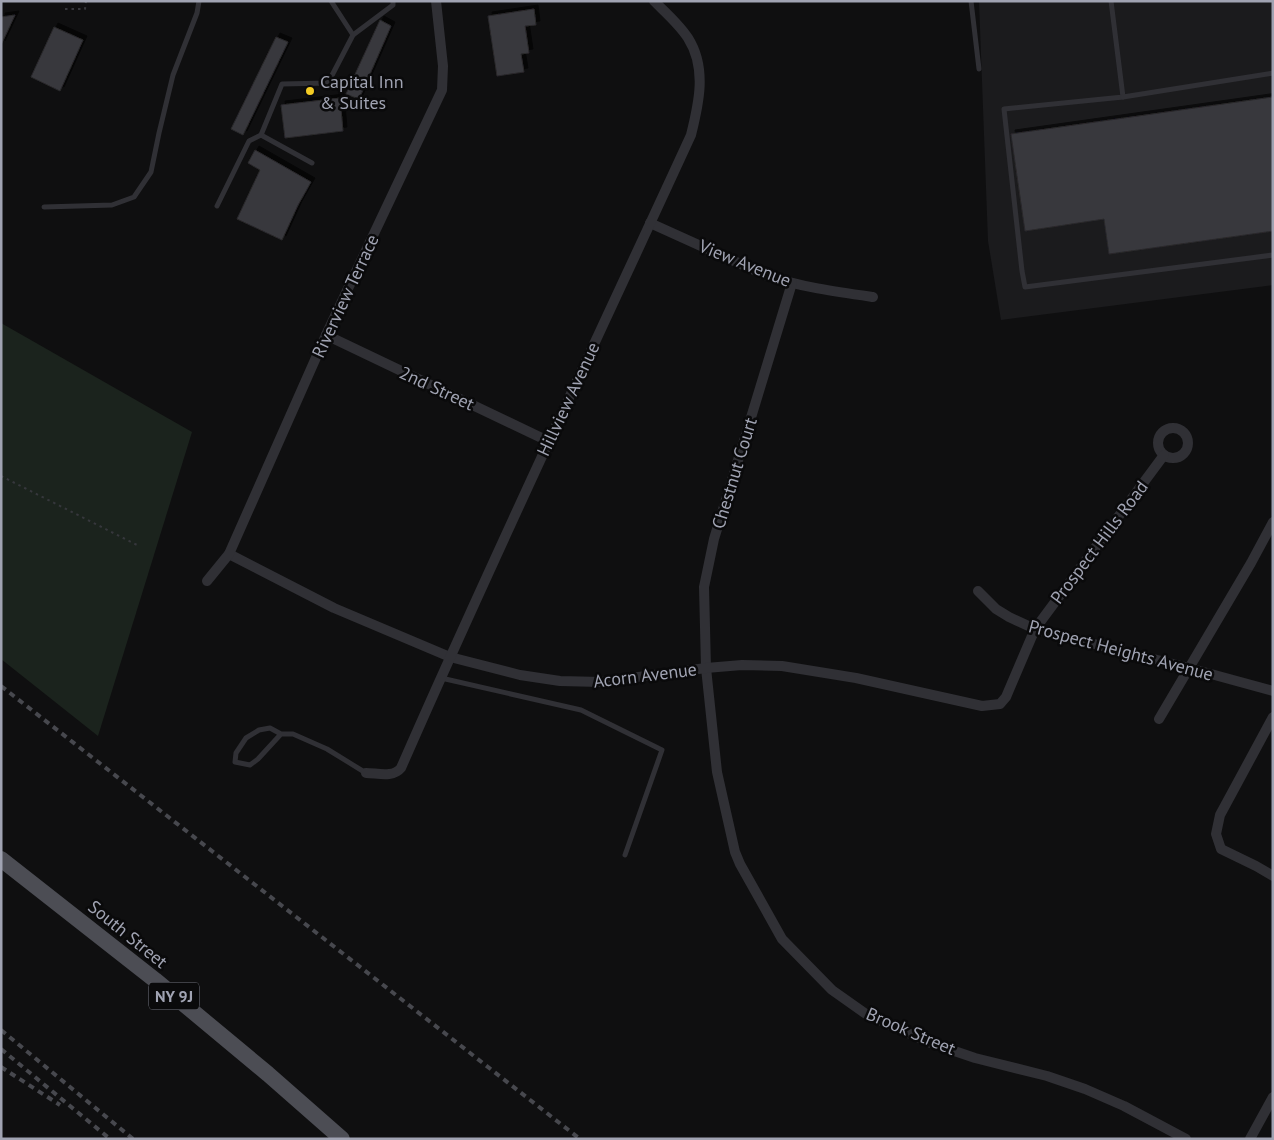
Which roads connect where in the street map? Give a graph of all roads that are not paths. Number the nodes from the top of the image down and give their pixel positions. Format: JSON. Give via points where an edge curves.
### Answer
{"nodes":[{"id":1,"x":199,"y":1,"type":"edge"},
{"id":2,"x":331,"y":1,"type":"edge"},
{"id":3,"x":393,"y":1,"type":"edge"},
{"id":4,"x":436,"y":1,"type":"edge"},
{"id":5,"x":654,"y":1,"type":"edge"},
{"id":6,"x":971,"y":1,"type":"edge"},
{"id":7,"x":1111,"y":1,"type":"edge"},
{"id":8,"x":353,"y":35,"type":"junction"},
{"id":9,"x":979,"y":69,"type":"dead end"},
{"id":10,"x":1273,"y":73,"type":"edge"},
{"id":11,"x":1123,"y":97,"type":"junction"},
{"id":12,"x":261,"y":135,"type":"junction"},
{"id":13,"x":312,"y":163,"type":"dead end"},
{"id":14,"x":217,"y":206,"type":"dead end"},
{"id":15,"x":44,"y":207,"type":"dead end"},
{"id":16,"x":650,"y":223,"type":"junction"},
{"id":17,"x":1273,"y":255,"type":"edge"},
{"id":18,"x":792,"y":283,"type":"junction"},
{"id":19,"x":873,"y":297,"type":"dead end"},
{"id":20,"x":326,"y":336,"type":"junction"},
{"id":21,"x":548,"y":441,"type":"junction"},
{"id":22,"x":1164,"y":455,"type":"dead end"},
{"id":23,"x":1273,"y":522,"type":"edge"},
{"id":24,"x":229,"y":554,"type":"junction"},
{"id":25,"x":207,"y":581,"type":"dead end"},
{"id":26,"x":978,"y":591,"type":"dead end"},
{"id":27,"x":1035,"y":629,"type":"junction"},
{"id":28,"x":450,"y":657,"type":"junction"},
{"id":29,"x":706,"y":668,"type":"junction"},
{"id":30,"x":1189,"y":668,"type":"junction"},
{"id":31,"x":441,"y":678,"type":"junction"},
{"id":32,"x":1273,"y":691,"type":"edge"},
{"id":33,"x":1273,"y":717,"type":"edge"},
{"id":34,"x":1159,"y":719,"type":"dead end"},
{"id":35,"x":281,"y":734,"type":"junction"},
{"id":36,"x":366,"y":773,"type":"joint"},
{"id":37,"x":625,"y":855,"type":"dead end"},
{"id":38,"x":1,"y":859,"type":"edge"},
{"id":39,"x":1273,"y":876,"type":"edge"},
{"id":40,"x":1273,"y":1096,"type":"edge"},
{"id":41,"x":342,"y":1139,"type":"edge"},
{"id":42,"x":1186,"y":1139,"type":"edge"},
{"id":43,"x":1250,"y":1139,"type":"edge"}],
"edges":[{"from":1,"to":15,"type":"lane","via":[[173,75],[151,172],[134,197],[112,205]]},
{"from":2,"to":8,"type":"lane"},
{"from":3,"to":8,"type":"lane","via":[[393,5]]},
{"from":4,"to":20,"type":"street","name":"Riverview Terrace","via":[[443,66],[442,90]]},
{"from":5,"to":16,"type":"street","name":"Hillview Avenue","via":[[689,39],[700,72],[700,95],[691,135]]},
{"from":6,"to":9,"type":"lane"},
{"from":7,"to":11,"type":"lane"},
{"from":8,"to":12,"type":"lane","via":[[328,83],[282,84]]},
{"from":10,"to":11,"type":"lane"},
{"from":11,"to":17,"type":"lane","via":[[1004,110],[1025,287]]},
{"from":12,"to":13,"type":"lane"},
{"from":12,"to":14,"type":"lane","via":[[249,141]]},
{"from":16,"to":18,"type":"street","name":"View Avenue","via":[[765,275]]},
{"from":16,"to":21,"type":"street","name":"Hillview Avenue"},
{"from":18,"to":19,"type":"street","name":"View Avenue"},
{"from":18,"to":29,"type":"street","name":"Chestnut Court","via":[[714,539],[704,586]]},
{"from":20,"to":21,"type":"street","name":"2nd Street"},
{"from":20,"to":24,"type":"street","name":"Riverview Terrace"},
{"from":21,"to":28,"type":"street","name":"Hillview Avenue"},
{"from":22,"to":27,"type":"street","name":"Prospect Hills Road"},
{"from":23,"to":30,"type":"street"},
{"from":24,"to":25,"type":"street","name":"Riverview Terrace"},
{"from":24,"to":28,"type":"street","name":"Acorn Avenue","via":[[334,608]]},
{"from":26,"to":27,"type":"street","name":"Prospect Heights Avenue","via":[[996,610]]},
{"from":27,"to":29,"type":"street","name":"Acorn Avenue","via":[[1000,704],[982,706],[856,678],[782,666]]},
{"from":27,"to":30,"type":"street","name":"Prospect Heights Avenue"},
{"from":28,"to":29,"type":"street","name":"Acorn Avenue","via":[[520,675],[560,681],[601,682]]},
{"from":28,"to":31,"type":"street","name":"Hillview Avenue"},
{"from":29,"to":42,"type":"street","name":"Brook Street","via":[[717,772],[735,852],[782,939],[832,990],[866,1014],[928,1042],[1085,1089]]},
{"from":30,"to":32,"type":"street","name":"Prospect Heights Avenue"},
{"from":30,"to":34,"type":"street"},
{"from":31,"to":36,"type":"street","name":"Hillview Avenue","via":[[399,772]]},
{"from":31,"to":37,"type":"lane","via":[[581,710],[662,750]]},
{"from":33,"to":39,"type":"street","via":[[1220,815],[1216,834],[1221,849]]},
{"from":35,"to":35,"type":"lane","via":[[250,764],[235,762],[236,753],[246,738],[259,730],[270,728]]},
{"from":35,"to":36,"type":"lane","via":[[293,734],[327,749]]},
{"from":38,"to":41,"type":"main road","name":"South Street","number":"NY 9J","via":[[193,1012]]},
{"from":40,"to":43,"type":"street"}]}
